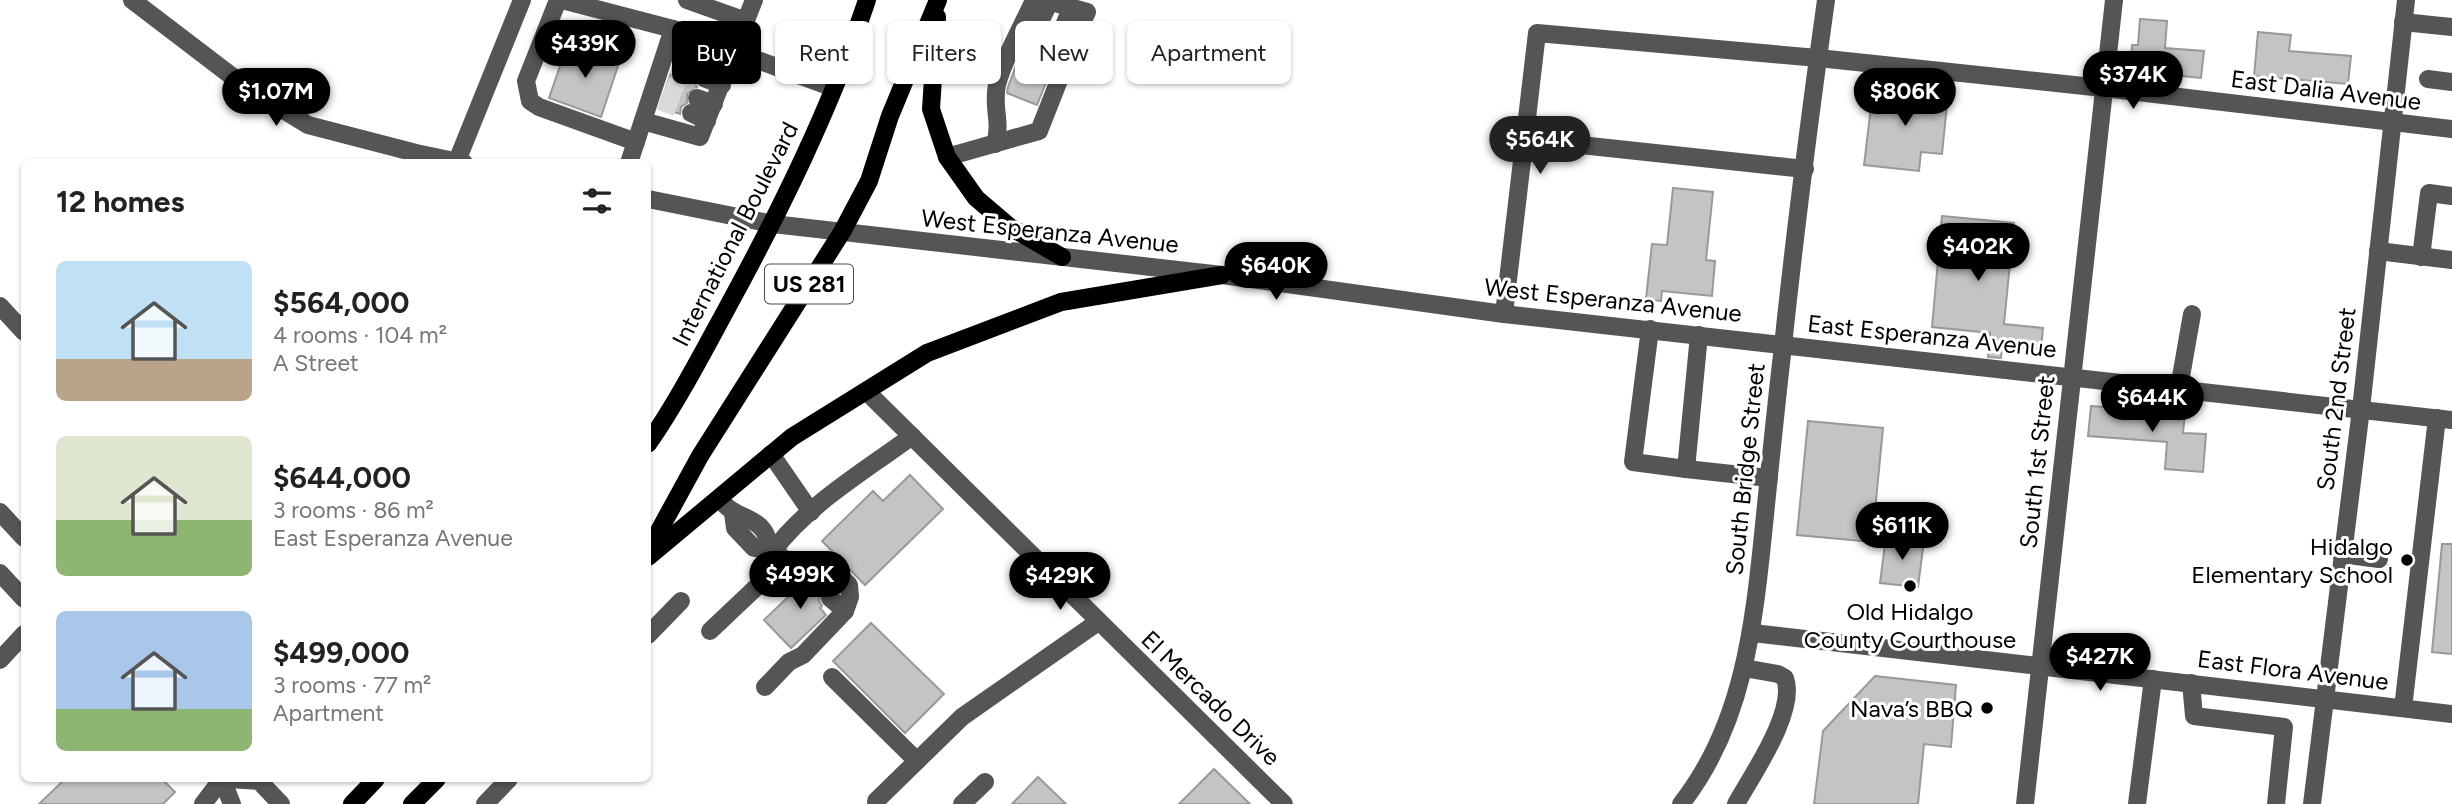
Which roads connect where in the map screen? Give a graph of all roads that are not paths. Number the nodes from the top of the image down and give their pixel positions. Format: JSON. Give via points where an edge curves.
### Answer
{"nodes":[{"id":1,"x":132,"y":0,"type":"edge"},
{"id":2,"x":522,"y":0,"type":"edge"},
{"id":3,"x":560,"y":0,"type":"edge"},
{"id":4,"x":688,"y":0,"type":"edge"},
{"id":5,"x":754,"y":0,"type":"edge"},
{"id":6,"x":867,"y":0,"type":"edge"},
{"id":7,"x":938,"y":0,"type":"edge"},
{"id":8,"x":1826,"y":0,"type":"edge"},
{"id":9,"x":2114,"y":0,"type":"edge"},
{"id":10,"x":2406,"y":0,"type":"edge"},
{"id":11,"x":1052,"y":3,"type":"edge"},
{"id":12,"x":747,"y":21,"type":"joint"},
{"id":13,"x":1048,"y":21,"type":"tunnel mouth"},
{"id":14,"x":2403,"y":22,"type":"junction"},
{"id":15,"x":2452,"y":27,"type":"edge"},
{"id":16,"x":671,"y":50,"type":"joint"},
{"id":17,"x":1818,"y":58,"type":"junction"},
{"id":18,"x":761,"y":62,"type":"edge"},
{"id":19,"x":1015,"y":72,"type":"edge"},
{"id":20,"x":2428,"y":79,"type":"dead end"},
{"id":21,"x":2452,"y":82,"type":"edge"},
{"id":22,"x":721,"y":84,"type":"edge"},
{"id":23,"x":1040,"y":84,"type":"tunnel mouth"},
{"id":24,"x":2103,"y":88,"type":"junction"},
{"id":25,"x":834,"y":89,"type":"junction"},
{"id":26,"x":643,"y":121,"type":"junction"},
{"id":27,"x":2392,"y":122,"type":"junction"},
{"id":28,"x":2452,"y":129,"type":"edge"},
{"id":29,"x":1524,"y":139,"type":"junction"},
{"id":30,"x":635,"y":142,"type":"junction"},
{"id":31,"x":995,"y":144,"type":"junction"},
{"id":32,"x":947,"y":157,"type":"junction"},
{"id":33,"x":448,"y":159,"type":"edge"},
{"id":34,"x":461,"y":159,"type":"edge"},
{"id":35,"x":630,"y":159,"type":"edge"},
{"id":36,"x":1805,"y":169,"type":"junction"},
{"id":37,"x":2452,"y":196,"type":"edge"},
{"id":38,"x":651,"y":200,"type":"edge"},
{"id":39,"x":773,"y":224,"type":"junction"},
{"id":40,"x":842,"y":232,"type":"junction"},
{"id":41,"x":2378,"y":251,"type":"junction"},
{"id":42,"x":1062,"y":257,"type":"junction"},
{"id":43,"x":2421,"y":257,"type":"junction"},
{"id":44,"x":2452,"y":260,"type":"edge"},
{"id":45,"x":1222,"y":275,"type":"junction"},
{"id":46,"x":1504,"y":314,"type":"junction"},
{"id":47,"x":2192,"y":314,"type":"dead end"},
{"id":48,"x":3,"y":316,"type":"edge"},
{"id":49,"x":1650,"y":329,"type":"junction"},
{"id":50,"x":21,"y":330,"type":"edge"},
{"id":51,"x":1699,"y":335,"type":"junction"},
{"id":52,"x":1783,"y":344,"type":"junction"},
{"id":53,"x":2071,"y":376,"type":"junction"},
{"id":54,"x":2179,"y":388,"type":"junction"},
{"id":55,"x":866,"y":391,"type":"junction"},
{"id":56,"x":2361,"y":409,"type":"junction"},
{"id":57,"x":2445,"y":419,"type":"edge"},
{"id":58,"x":912,"y":436,"type":"junction"},
{"id":59,"x":651,"y":440,"type":"edge"},
{"id":60,"x":771,"y":454,"type":"junction"},
{"id":61,"x":1686,"y":469,"type":"junction"},
{"id":62,"x":1769,"y":478,"type":"junction"},
{"id":63,"x":719,"y":498,"type":"junction"},
{"id":64,"x":0,"y":512,"type":"edge"},
{"id":65,"x":811,"y":512,"type":"junction"},
{"id":66,"x":21,"y":535,"type":"edge"},
{"id":67,"x":651,"y":546,"type":"edge"},
{"id":68,"x":2342,"y":554,"type":"junction"},
{"id":69,"x":651,"y":555,"type":"edge"},
{"id":70,"x":2379,"y":559,"type":"dead end"},
{"id":71,"x":786,"y":561,"type":"junction"},
{"id":72,"x":0,"y":573,"type":"edge"},
{"id":73,"x":21,"y":595,"type":"edge"},
{"id":74,"x":830,"y":598,"type":"tunnel mouth"},
{"id":75,"x":681,"y":601,"type":"dead end"},
{"id":76,"x":845,"y":611,"type":"junction"},
{"id":77,"x":1098,"y":622,"type":"junction"},
{"id":78,"x":710,"y":631,"type":"dead end"},
{"id":79,"x":651,"y":632,"type":"edge"},
{"id":80,"x":1753,"y":633,"type":"junction"},
{"id":81,"x":21,"y":637,"type":"edge"},
{"id":82,"x":0,"y":660,"type":"edge"},
{"id":83,"x":2038,"y":666,"type":"junction"},
{"id":84,"x":1744,"y":668,"type":"junction"},
{"id":85,"x":832,"y":677,"type":"dead end"},
{"id":86,"x":2152,"y":679,"type":"junction"},
{"id":87,"x":2191,"y":683,"type":"junction"},
{"id":88,"x":765,"y":687,"type":"dead end"},
{"id":89,"x":2324,"y":697,"type":"junction"},
{"id":90,"x":2403,"y":708,"type":"junction"},
{"id":91,"x":2452,"y":714,"type":"edge"},
{"id":92,"x":917,"y":761,"type":"junction"},
{"id":93,"x":221,"y":782,"type":"edge"},
{"id":94,"x":225,"y":782,"type":"edge"},
{"id":95,"x":260,"y":782,"type":"edge"},
{"id":96,"x":371,"y":782,"type":"edge"},
{"id":97,"x":434,"y":782,"type":"edge"},
{"id":98,"x":506,"y":782,"type":"edge"},
{"id":99,"x":985,"y":782,"type":"dead end"},
{"id":100,"x":876,"y":801,"type":"dead end"},
{"id":101,"x":1278,"y":802,"type":"edge"},
{"id":102,"x":203,"y":804,"type":"edge"},
{"id":103,"x":232,"y":804,"type":"edge"},
{"id":104,"x":281,"y":804,"type":"edge"},
{"id":105,"x":352,"y":804,"type":"edge"},
{"id":106,"x":412,"y":804,"type":"edge"},
{"id":107,"x":485,"y":804,"type":"edge"},
{"id":108,"x":962,"y":804,"type":"edge"},
{"id":109,"x":1681,"y":804,"type":"edge"},
{"id":110,"x":1736,"y":804,"type":"edge"},
{"id":111,"x":2025,"y":804,"type":"edge"},
{"id":112,"x":2137,"y":804,"type":"edge"},
{"id":113,"x":2276,"y":804,"type":"edge"},
{"id":114,"x":2312,"y":804,"type":"edge"}],
"edges":[{"from":1,"to":33,"type":"street","via":[[246,87],[308,125]]},
{"from":2,"to":34,"type":"street"},
{"from":3,"to":16,"type":"street"},
{"from":3,"to":30,"type":"street","via":[[526,81],[530,101]]},
{"from":4,"to":12,"type":"street"},
{"from":5,"to":12,"type":"street"},
{"from":6,"to":25,"type":"main road","name":"International Boulevard","number":"US 281"},
{"from":7,"to":32,"type":"main road","via":[[931,109]]},
{"from":7,"to":40,"type":"main road","number":"US 281","via":[[890,116],[869,181]]},
{"from":8,"to":17,"type":"street","name":"South Bridge Street"},
{"from":9,"to":24,"type":"street","name":"South 1st Street"},
{"from":10,"to":14,"type":"street","name":"South 2nd Street"},
{"from":11,"to":11,"type":"street","via":[[1057,31],[1087,12]]},
{"from":11,"to":13,"type":"street"},
{"from":14,"to":15,"type":"street"},
{"from":14,"to":27,"type":"street","name":"South 2nd Street"},
{"from":16,"to":26,"type":"street"},
{"from":17,"to":24,"type":"street","name":"East Dalia Avenue"},
{"from":17,"to":29,"type":"street","name":"East Dalia Avenue","via":[[1537,33]]},
{"from":17,"to":36,"type":"street","name":"South Bridge Street"},
{"from":18,"to":25,"type":"street"},
{"from":19,"to":31,"type":"street","via":[[998,82]]},
{"from":20,"to":21,"type":"street"},
{"from":22,"to":26,"type":"street","via":[[702,109],[700,137]]},
{"from":23,"to":31,"type":"street","via":[[1039,131]]},
{"from":24,"to":27,"type":"street","name":"East Dalia Avenue"},
{"from":24,"to":53,"type":"street","name":"South 1st Street"},
{"from":25,"to":39,"type":"main road","name":"International Boulevard","number":"US 281"},
{"from":26,"to":30,"type":"street"},
{"from":27,"to":28,"type":"street","name":"East Dalia Avenue"},
{"from":27,"to":41,"type":"street","name":"South 2nd Street"},
{"from":29,"to":36,"type":"street"},
{"from":29,"to":46,"type":"street"},
{"from":30,"to":35,"type":"street"},
{"from":31,"to":32,"type":"street"},
{"from":32,"to":42,"type":"main road","via":[[976,198],[1010,227]]},
{"from":36,"to":52,"type":"street","name":"South Bridge Street"},
{"from":37,"to":43,"type":"street","via":[[2430,193]]},
{"from":38,"to":39,"type":"street","name":"West Esperanza Avenue"},
{"from":39,"to":40,"type":"street","name":"West Esperanza Avenue"},
{"from":39,"to":59,"type":"main road","name":"International Boulevard","number":"US 281"},
{"from":40,"to":42,"type":"street","name":"West Esperanza Avenue"},
{"from":40,"to":67,"type":"main road","number":"US 281","via":[[700,456]]},
{"from":41,"to":43,"type":"street"},
{"from":41,"to":56,"type":"street","name":"South 2nd Street"},
{"from":42,"to":45,"type":"street","name":"West Esperanza Avenue"},
{"from":43,"to":44,"type":"street"},
{"from":45,"to":46,"type":"street","name":"West Esperanza Avenue"},
{"from":45,"to":55,"type":"main road","via":[[1061,302],[926,353]]},
{"from":46,"to":49,"type":"street","name":"West Esperanza Avenue"},
{"from":47,"to":54,"type":"street"},
{"from":48,"to":50,"type":"street"},
{"from":49,"to":51,"type":"street","name":"West Esperanza Avenue"},
{"from":49,"to":61,"type":"street","via":[[1633,462]]},
{"from":51,"to":52,"type":"street","name":"West Esperanza Avenue"},
{"from":51,"to":61,"type":"street"},
{"from":52,"to":53,"type":"street","name":"East Esperanza Avenue"},
{"from":52,"to":62,"type":"street","name":"South Bridge Street"},
{"from":53,"to":54,"type":"street","name":"East Esperanza Avenue"},
{"from":53,"to":83,"type":"street","name":"South 1st Street"},
{"from":54,"to":56,"type":"street","name":"East Esperanza Avenue"},
{"from":55,"to":58,"type":"street","name":"El Mercado Drive"},
{"from":55,"to":60,"type":"main road"},
{"from":56,"to":57,"type":"street","name":"East Esperanza Avenue"},
{"from":56,"to":68,"type":"street","name":"South 2nd Street"},
{"from":57,"to":90,"type":"street"},
{"from":58,"to":65,"type":"street"},
{"from":58,"to":77,"type":"street","name":"El Mercado Drive"},
{"from":60,"to":63,"type":"main road"},
{"from":60,"to":65,"type":"street"},
{"from":61,"to":62,"type":"street"},
{"from":62,"to":80,"type":"street","name":"South Bridge Street"},
{"from":63,"to":69,"type":"main road"},
{"from":63,"to":71,"type":"street","via":[[733,513],[750,516]]},
{"from":64,"to":66,"type":"street"},
{"from":65,"to":71,"type":"street","via":[[785,534]]},
{"from":68,"to":70,"type":"street"},
{"from":68,"to":89,"type":"street","name":"South 2nd Street"},
{"from":71,"to":76,"type":"street","via":[[829,565],[849,585]]},
{"from":71,"to":78,"type":"street"},
{"from":72,"to":73,"type":"street"},
{"from":74,"to":76,"type":"street"},
{"from":75,"to":79,"type":"street"},
{"from":76,"to":88,"type":"street"},
{"from":77,"to":92,"type":"street","via":[[962,717]]},
{"from":77,"to":101,"type":"street","name":"El Mercado Drive"},
{"from":80,"to":83,"type":"street","name":"East Flora Avenue"},
{"from":80,"to":84,"type":"street","name":"South Bridge Street"},
{"from":81,"to":82,"type":"street"},
{"from":83,"to":86,"type":"street","name":"East Flora Avenue"},
{"from":83,"to":111,"type":"street","name":"South 1st Street"},
{"from":84,"to":109,"type":"street","name":"South Bridge Street","via":[[1703,777]]},
{"from":84,"to":110,"type":"street","via":[[1778,674],[1785,678],[1788,690],[1778,728]]},
{"from":85,"to":92,"type":"street"},
{"from":86,"to":87,"type":"street","name":"East Flora Avenue"},
{"from":86,"to":112,"type":"street"},
{"from":87,"to":89,"type":"street","name":"East Flora Avenue"},
{"from":87,"to":113,"type":"street","via":[[2194,716],[2284,727]]},
{"from":89,"to":90,"type":"street","name":"East Flora Avenue"},
{"from":89,"to":114,"type":"street","name":"South 2nd Street"},
{"from":90,"to":91,"type":"street","name":"East Flora Avenue"},
{"from":92,"to":100,"type":"street"},
{"from":93,"to":102,"type":"street"},
{"from":94,"to":103,"type":"street"},
{"from":95,"to":104,"type":"street"},
{"from":96,"to":105,"type":"main road"},
{"from":97,"to":106,"type":"main road"},
{"from":98,"to":107,"type":"street"},
{"from":99,"to":108,"type":"street"}]}
